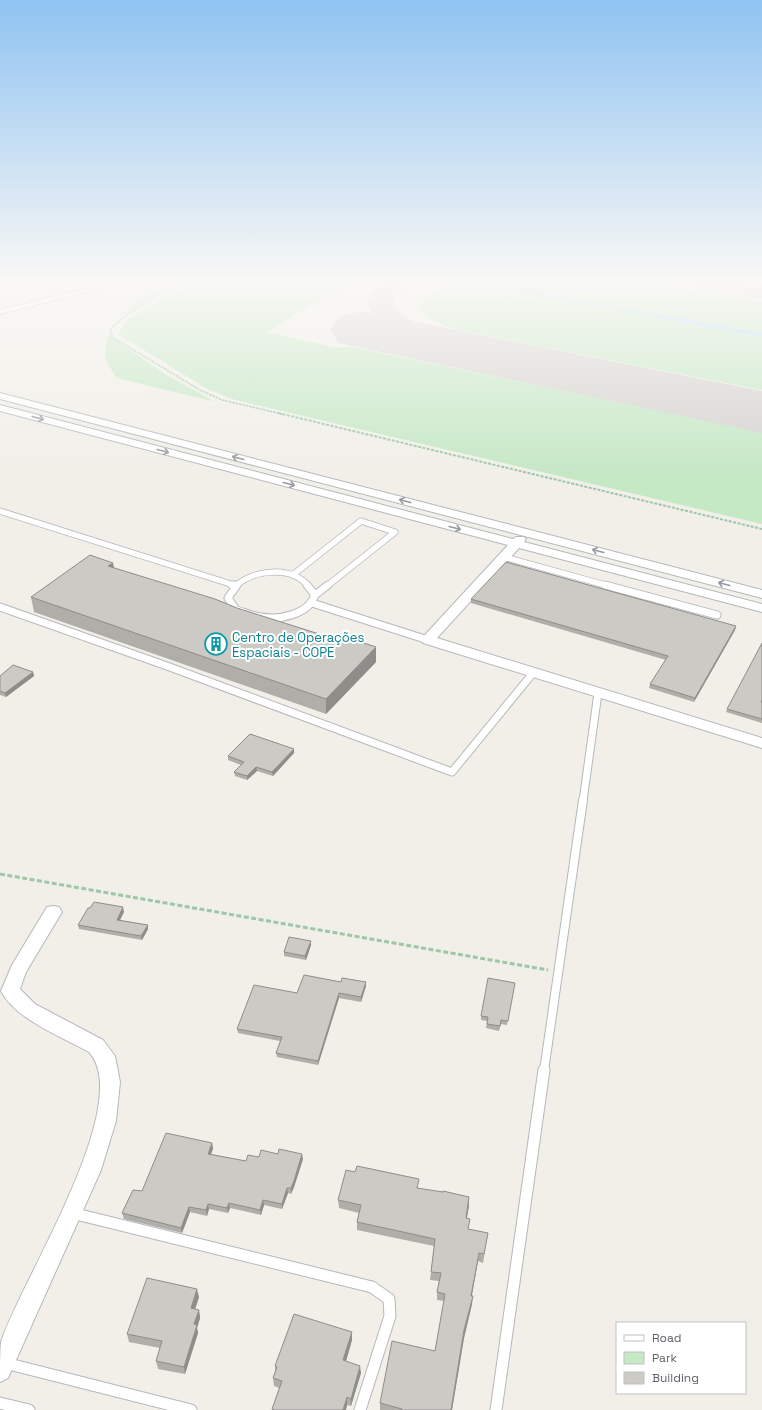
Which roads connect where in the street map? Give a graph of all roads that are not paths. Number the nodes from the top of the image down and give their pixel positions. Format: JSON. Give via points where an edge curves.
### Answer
{"nodes":[{"id":1,"x":0,"y":396,"type":"edge"},
{"id":2,"x":0,"y":408,"type":"edge"},
{"id":3,"x":432,"y":508,"type":"junction"},
{"id":4,"x":0,"y":511,"type":"edge"},
{"id":5,"x":422,"y":519,"type":"junction"},
{"id":6,"x":526,"y":533,"type":"junction"},
{"id":7,"x":516,"y":544,"type":"junction"},
{"id":8,"x":568,"y":544,"type":"junction"},
{"id":9,"x":558,"y":555,"type":"junction"},
{"id":10,"x":504,"y":557,"type":"junction"},
{"id":11,"x":294,"y":574,"type":"junction"},
{"id":12,"x":234,"y":585,"type":"junction"},
{"id":13,"x":762,"y":594,"type":"edge"},
{"id":14,"x":316,"y":595,"type":"junction"},
{"id":15,"x":312,"y":603,"type":"junction"},
{"id":16,"x":0,"y":607,"type":"edge"},
{"id":17,"x":762,"y":608,"type":"edge"},
{"id":18,"x":717,"y":615,"type":"dead end"},
{"id":19,"x":428,"y":640,"type":"junction"},
{"id":20,"x":533,"y":673,"type":"junction"},
{"id":21,"x":598,"y":693,"type":"junction"},
{"id":22,"x":762,"y":743,"type":"edge"},
{"id":23,"x":53,"y":912,"type":"dead end"},
{"id":24,"x":72,"y":1213,"type":"junction"},
{"id":25,"x":2,"y":1366,"type":"edge"},
{"id":26,"x":0,"y":1403,"type":"edge"},
{"id":27,"x":29,"y":1410,"type":"edge"},
{"id":28,"x":191,"y":1410,"type":"edge"},
{"id":29,"x":360,"y":1410,"type":"edge"},
{"id":30,"x":496,"y":1410,"type":"edge"}],
"edges":[{"from":3,"to":1,"type":"street","one_way":true},
{"from":2,"to":5,"type":"street","one_way":true},
{"from":3,"to":5,"type":"street","via":[[438,515],[433,519]]},
{"from":3,"to":6,"type":"street"},
{"from":4,"to":12,"type":"lane"},
{"from":5,"to":7,"type":"street","one_way":true},
{"from":6,"to":7,"type":"street"},
{"from":6,"to":8,"type":"street"},
{"from":7,"to":9,"type":"street"},
{"from":7,"to":10,"type":"street"},
{"from":8,"to":9,"type":"street","via":[[555,544],[551,548],[552,552]]},
{"from":13,"to":8,"type":"street","one_way":true},
{"from":9,"to":17,"type":"street"},
{"from":10,"to":18,"type":"lane"},
{"from":10,"to":19,"type":"street"},
{"from":11,"to":12,"type":"lane","via":[[270,572],[248,576]]},
{"from":11,"to":14,"type":"lane","via":[[308,582]]},
{"from":11,"to":14,"type":"lane","via":[[361,521],[395,532]]},
{"from":12,"to":15,"type":"lane","via":[[228,598],[236,610],[261,617],[291,616]]},
{"from":14,"to":15,"type":"lane"},
{"from":15,"to":19,"type":"lane"},
{"from":16,"to":20,"type":"lane","via":[[452,772]]},
{"from":19,"to":20,"type":"street"},
{"from":20,"to":21,"type":"street"},
{"from":21,"to":22,"type":"street"},
{"from":21,"to":30,"type":"lane"},
{"from":23,"to":24,"type":"street","via":[[18,970],[10,991],[28,1009],[96,1046],[105,1056],[110,1082],[106,1121],[91,1170]]},
{"from":24,"to":25,"type":"street"},
{"from":24,"to":29,"type":"lane","via":[[372,1287],[389,1299],[390,1316]]},
{"from":25,"to":28,"type":"lane"},
{"from":26,"to":27,"type":"lane"}]}
